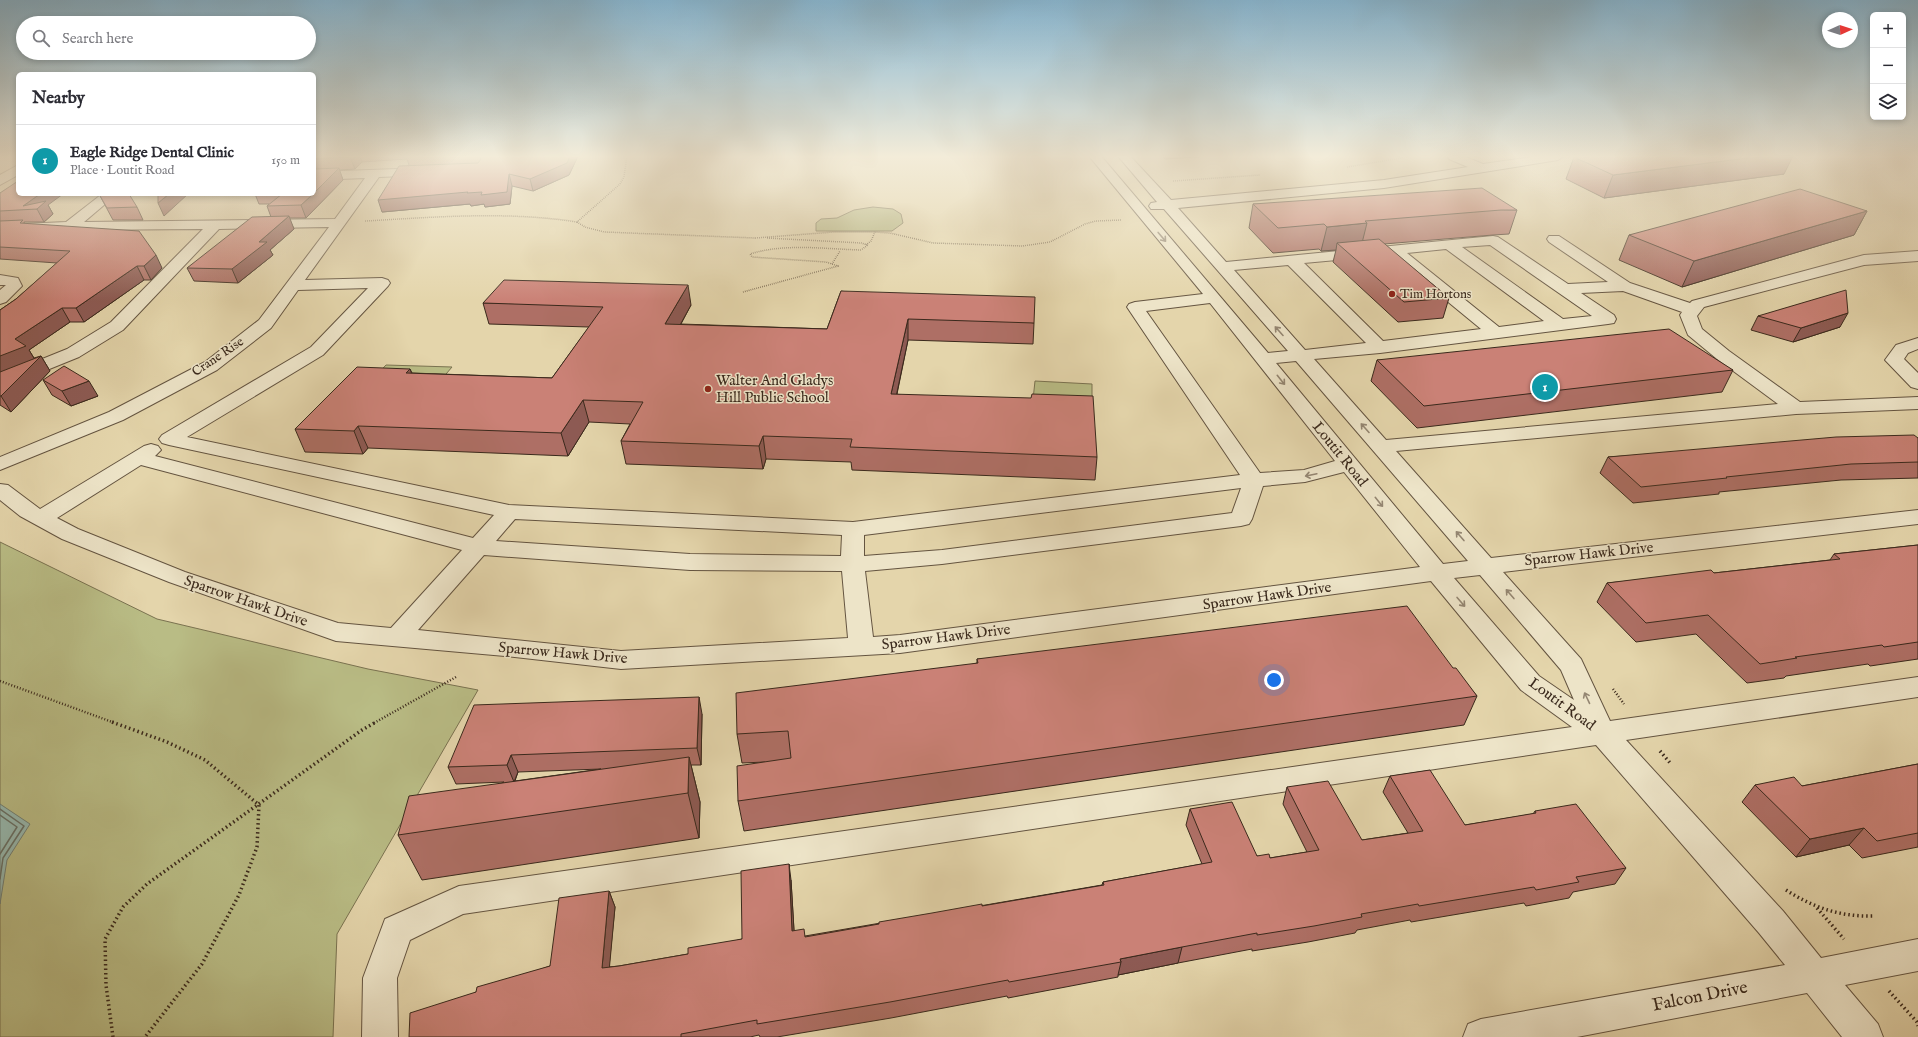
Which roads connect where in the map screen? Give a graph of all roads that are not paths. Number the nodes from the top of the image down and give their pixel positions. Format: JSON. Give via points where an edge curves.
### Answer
{"nodes":[{"id":1,"x":97,"y":204,"type":"edge"},
{"id":2,"x":353,"y":204,"type":"edge"},
{"id":3,"x":1135,"y":204,"type":"edge"},
{"id":4,"x":1142,"y":204,"type":"edge"},
{"id":5,"x":1175,"y":204,"type":"edge"},
{"id":6,"x":1137,"y":207,"type":"junction"},
{"id":7,"x":339,"y":223,"type":"junction"},
{"id":8,"x":216,"y":224,"type":"junction"},
{"id":9,"x":70,"y":226,"type":"junction"},
{"id":10,"x":0,"y":229,"type":"edge"},
{"id":11,"x":1554,"y":239,"type":"dead end"},
{"id":12,"x":1448,"y":244,"type":"junction"},
{"id":13,"x":1393,"y":249,"type":"junction"},
{"id":14,"x":1918,"y":256,"type":"edge"},
{"id":15,"x":1293,"y":261,"type":"junction"},
{"id":16,"x":1222,"y":267,"type":"junction"},
{"id":17,"x":0,"y":280,"type":"edge"},
{"id":18,"x":294,"y":285,"type":"junction"},
{"id":19,"x":1624,"y":286,"type":"junction"},
{"id":20,"x":1564,"y":289,"type":"junction"},
{"id":21,"x":1214,"y":298,"type":"junction"},
{"id":22,"x":0,"y":299,"type":"edge"},
{"id":23,"x":1693,"y":310,"type":"junction"},
{"id":24,"x":1560,"y":325,"type":"junction"},
{"id":25,"x":1495,"y":332,"type":"junction"},
{"id":26,"x":1918,"y":343,"type":"edge"},
{"id":27,"x":1380,"y":348,"type":"junction"},
{"id":28,"x":1301,"y":356,"type":"junction"},
{"id":29,"x":1264,"y":359,"type":"junction"},
{"id":30,"x":0,"y":383,"type":"edge"},
{"id":31,"x":1918,"y":383,"type":"edge"},
{"id":32,"x":1918,"y":403,"type":"edge"},
{"id":33,"x":1796,"y":408,"type":"junction"},
{"id":34,"x":168,"y":439,"type":"junction"},
{"id":35,"x":1381,"y":446,"type":"junction"},
{"id":36,"x":138,"y":458,"type":"junction"},
{"id":37,"x":0,"y":464,"type":"edge"},
{"id":38,"x":1348,"y":464,"type":"junction"},
{"id":39,"x":1254,"y":480,"type":"junction"},
{"id":40,"x":0,"y":490,"type":"edge"},
{"id":41,"x":509,"y":512,"type":"junction"},
{"id":42,"x":1918,"y":517,"type":"edge"},
{"id":43,"x":41,"y":518,"type":"junction"},
{"id":44,"x":853,"y":529,"type":"junction"},
{"id":45,"x":478,"y":547,"type":"junction"},
{"id":46,"x":853,"y":564,"type":"junction"},
{"id":47,"x":1485,"y":566,"type":"junction"},
{"id":48,"x":1436,"y":572,"type":"junction"},
{"id":49,"x":397,"y":638,"type":"junction"},
{"id":50,"x":861,"y":646,"type":"junction"},
{"id":51,"x":1918,"y":687,"type":"edge"},
{"id":52,"x":1603,"y":734,"type":"junction"},
{"id":53,"x":1918,"y":955,"type":"edge"},
{"id":54,"x":1813,"y":975,"type":"junction"},
{"id":55,"x":1496,"y":1036,"type":"edge"},
{"id":56,"x":380,"y":1037,"type":"edge"},
{"id":57,"x":1865,"y":1037,"type":"edge"}],
"edges":[{"from":1,"to":9,"type":"street"},
{"from":2,"to":7,"type":"street","name":"Crane Rise"},
{"from":3,"to":6,"type":"street","name":"Loutit Road"},
{"from":4,"to":6,"type":"street"},
{"from":5,"to":16,"type":"street","name":"Loutit Road"},
{"from":6,"to":21,"type":"street","name":"Loutit Road","one_way":true},
{"from":7,"to":8,"type":"street"},
{"from":7,"to":18,"type":"street","name":"Crane Rise"},
{"from":8,"to":9,"type":"street"},
{"from":8,"to":30,"type":"street","via":[[117,326],[73,353]]},
{"from":9,"to":10,"type":"street"},
{"from":11,"to":19,"type":"street"},
{"from":12,"to":13,"type":"street"},
{"from":12,"to":20,"type":"street","via":[[1493,240]]},
{"from":12,"to":24,"type":"street"},
{"from":13,"to":15,"type":"street"},
{"from":13,"to":25,"type":"street"},
{"from":14,"to":23,"type":"street","via":[[1864,260],[1725,296],[1698,304]]},
{"from":15,"to":16,"type":"street"},
{"from":15,"to":27,"type":"street"},
{"from":28,"to":16,"type":"street","name":"Loutit Road","one_way":true},
{"from":17,"to":22,"type":"street","via":[[12,281],[14,286]]},
{"from":18,"to":34,"type":"street","via":[[382,283],[316,351]]},
{"from":18,"to":37,"type":"street","name":"Crane Rise","via":[[265,324],[211,366],[116,416]]},
{"from":19,"to":20,"type":"street"},
{"from":19,"to":23,"type":"street"},
{"from":20,"to":24,"type":"street","via":[[1608,319]]},
{"from":21,"to":29,"type":"street","name":"Loutit Road"},
{"from":21,"to":39,"type":"street","via":[[1135,307]]},
{"from":23,"to":33,"type":"street","via":[[1688,315],[1694,331],[1722,355]]},
{"from":24,"to":25,"type":"street"},
{"from":25,"to":27,"type":"street"},
{"from":26,"to":31,"type":"street","via":[[1902,349],[1894,360]]},
{"from":27,"to":28,"type":"street"},
{"from":28,"to":29,"type":"street"},
{"from":35,"to":28,"type":"street","name":"Loutit Road","one_way":true},
{"from":29,"to":38,"type":"street","name":"Loutit Road","one_way":true},
{"from":32,"to":33,"type":"street"},
{"from":33,"to":35,"type":"street"},
{"from":34,"to":36,"type":"street"},
{"from":34,"to":41,"type":"street"},
{"from":47,"to":35,"type":"street","name":"Loutit Road","one_way":true},
{"from":36,"to":43,"type":"street"},
{"from":36,"to":45,"type":"street"},
{"from":38,"to":39,"type":"street","one_way":true,"via":[[1305,476]]},
{"from":38,"to":48,"type":"street","name":"Loutit Road","one_way":true},
{"from":39,"to":44,"type":"street"},
{"from":39,"to":46,"type":"street","via":[[1241,519],[942,557]]},
{"from":40,"to":43,"type":"street","name":"Sparrow Hawk Drive"},
{"from":41,"to":44,"type":"street"},
{"from":41,"to":45,"type":"street"},
{"from":42,"to":47,"type":"street","name":"Sparrow Hawk Drive"},
{"from":43,"to":49,"type":"street","name":"Sparrow Hawk Drive","via":[[70,534],[177,578],[336,632]]},
{"from":44,"to":46,"type":"street"},
{"from":45,"to":46,"type":"street","via":[[690,562]]},
{"from":45,"to":49,"type":"street"},
{"from":46,"to":50,"type":"street"},
{"from":47,"to":48,"type":"street","name":"Sparrow Hawk Drive"},
{"from":52,"to":47,"type":"street","name":"Loutit Road","one_way":true,"via":[[1572,666]]},
{"from":48,"to":50,"type":"street","name":"Sparrow Hawk Drive","via":[[900,644]]},
{"from":48,"to":52,"type":"street","name":"Loutit Road","one_way":true,"via":[[1530,682]]},
{"from":49,"to":50,"type":"street","name":"Sparrow Hawk Drive","via":[[621,660]]},
{"from":51,"to":52,"type":"street"},
{"from":52,"to":54,"type":"street","name":"Loutit Road","via":[[1771,922]]},
{"from":52,"to":56,"type":"street","via":[[459,900],[397,930],[380,978]]},
{"from":53,"to":54,"type":"street","name":"Falcon Drive"},
{"from":54,"to":55,"type":"street","name":"Falcon Drive"},
{"from":54,"to":57,"type":"street","name":"Loutit Road"}]}
